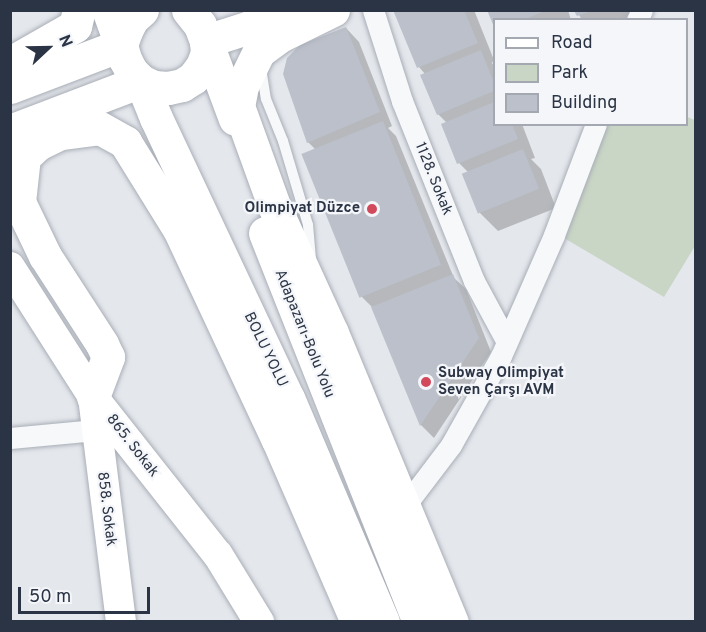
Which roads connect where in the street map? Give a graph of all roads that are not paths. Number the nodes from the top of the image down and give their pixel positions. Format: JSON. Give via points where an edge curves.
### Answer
{"nodes":[{"id":1,"x":80,"y":10,"type":"edge"},
{"id":2,"x":108,"y":10,"type":"edge"},
{"id":3,"x":142,"y":10,"type":"edge"},
{"id":4,"x":281,"y":10,"type":"edge"},
{"id":5,"x":333,"y":10,"type":"edge"},
{"id":6,"x":374,"y":10,"type":"edge"},
{"id":7,"x":197,"y":22,"type":"edge"},
{"id":8,"x":121,"y":45,"type":"junction"},
{"id":9,"x":10,"y":63,"type":"edge"},
{"id":10,"x":141,"y":81,"type":"junction"},
{"id":11,"x":10,"y":87,"type":"edge"},
{"id":12,"x":595,"y":126,"type":"edge"},
{"id":13,"x":10,"y":131,"type":"edge"},
{"id":14,"x":10,"y":267,"type":"edge"},
{"id":15,"x":507,"y":342,"type":"junction"},
{"id":16,"x":93,"y":397,"type":"junction"},
{"id":17,"x":96,"y":430,"type":"junction"},
{"id":18,"x":10,"y":438,"type":"edge"},
{"id":19,"x":354,"y":460,"type":"junction"},
{"id":20,"x":316,"y":462,"type":"junction"},
{"id":21,"x":404,"y":507,"type":"junction"},
{"id":22,"x":113,"y":621,"type":"edge"},
{"id":23,"x":121,"y":621,"type":"edge"},
{"id":24,"x":259,"y":621,"type":"edge"},
{"id":25,"x":357,"y":621,"type":"edge"},
{"id":26,"x":364,"y":621,"type":"edge"},
{"id":27,"x":383,"y":621,"type":"edge"},
{"id":28,"x":419,"y":621,"type":"edge"},
{"id":29,"x":445,"y":621,"type":"edge"},
{"id":30,"x":452,"y":621,"type":"edge"}],
"edges":[{"from":1,"to":9,"type":"highway","via":[[75,26]]},
{"from":2,"to":8,"type":"highway"},
{"from":3,"to":8,"type":"highway","via":[[132,19]]},
{"from":4,"to":7,"type":"highway","via":[[250,27]]},
{"from":5,"to":21,"type":"highway","via":[[259,51],[242,86],[238,106],[275,208]]},
{"from":6,"to":15,"type":"street","name":"1128. Sokak","via":[[402,101],[470,270]]},
{"from":7,"to":10,"type":"highway","via":[[207,53],[193,78],[168,88]]},
{"from":7,"to":19,"type":"highway","name":"Adapazarı-Bolu Yolu","via":[[241,136],[267,240]]},
{"from":8,"to":10,"type":"highway","name":"BOLU YOLU","via":[[131,71]]},
{"from":8,"to":11,"type":"highway"},
{"from":10,"to":13,"type":"highway"},
{"from":10,"to":20,"type":"highway","name":"BOLU YOLU"},
{"from":12,"to":15,"type":"street","via":[[554,235]]},
{"from":14,"to":16,"type":"main road","name":"865. Sokak"},
{"from":15,"to":21,"type":"street","via":[[451,445]]},
{"from":16,"to":17,"type":"main road","name":"858. Sokak"},
{"from":16,"to":24,"type":"main road","name":"865. Sokak","via":[[218,555]]},
{"from":16,"to":25,"type":"highway","via":[[108,357],[45,256],[20,202],[24,157],[31,150],[61,133],[100,128],[125,142],[179,229]]},
{"from":17,"to":18,"type":"street"},
{"from":17,"to":23,"type":"main road","name":"858. Sokak"},
{"from":19,"to":28,"type":"highway","name":"Adapazarı-Bolu Yolu"},
{"from":19,"to":29,"type":"highway"},
{"from":20,"to":26,"type":"highway"},
{"from":20,"to":27,"type":"highway","name":"BOLU YOLU"},
{"from":21,"to":30,"type":"highway"},
{"from":22,"to":23,"type":"street"}]}
